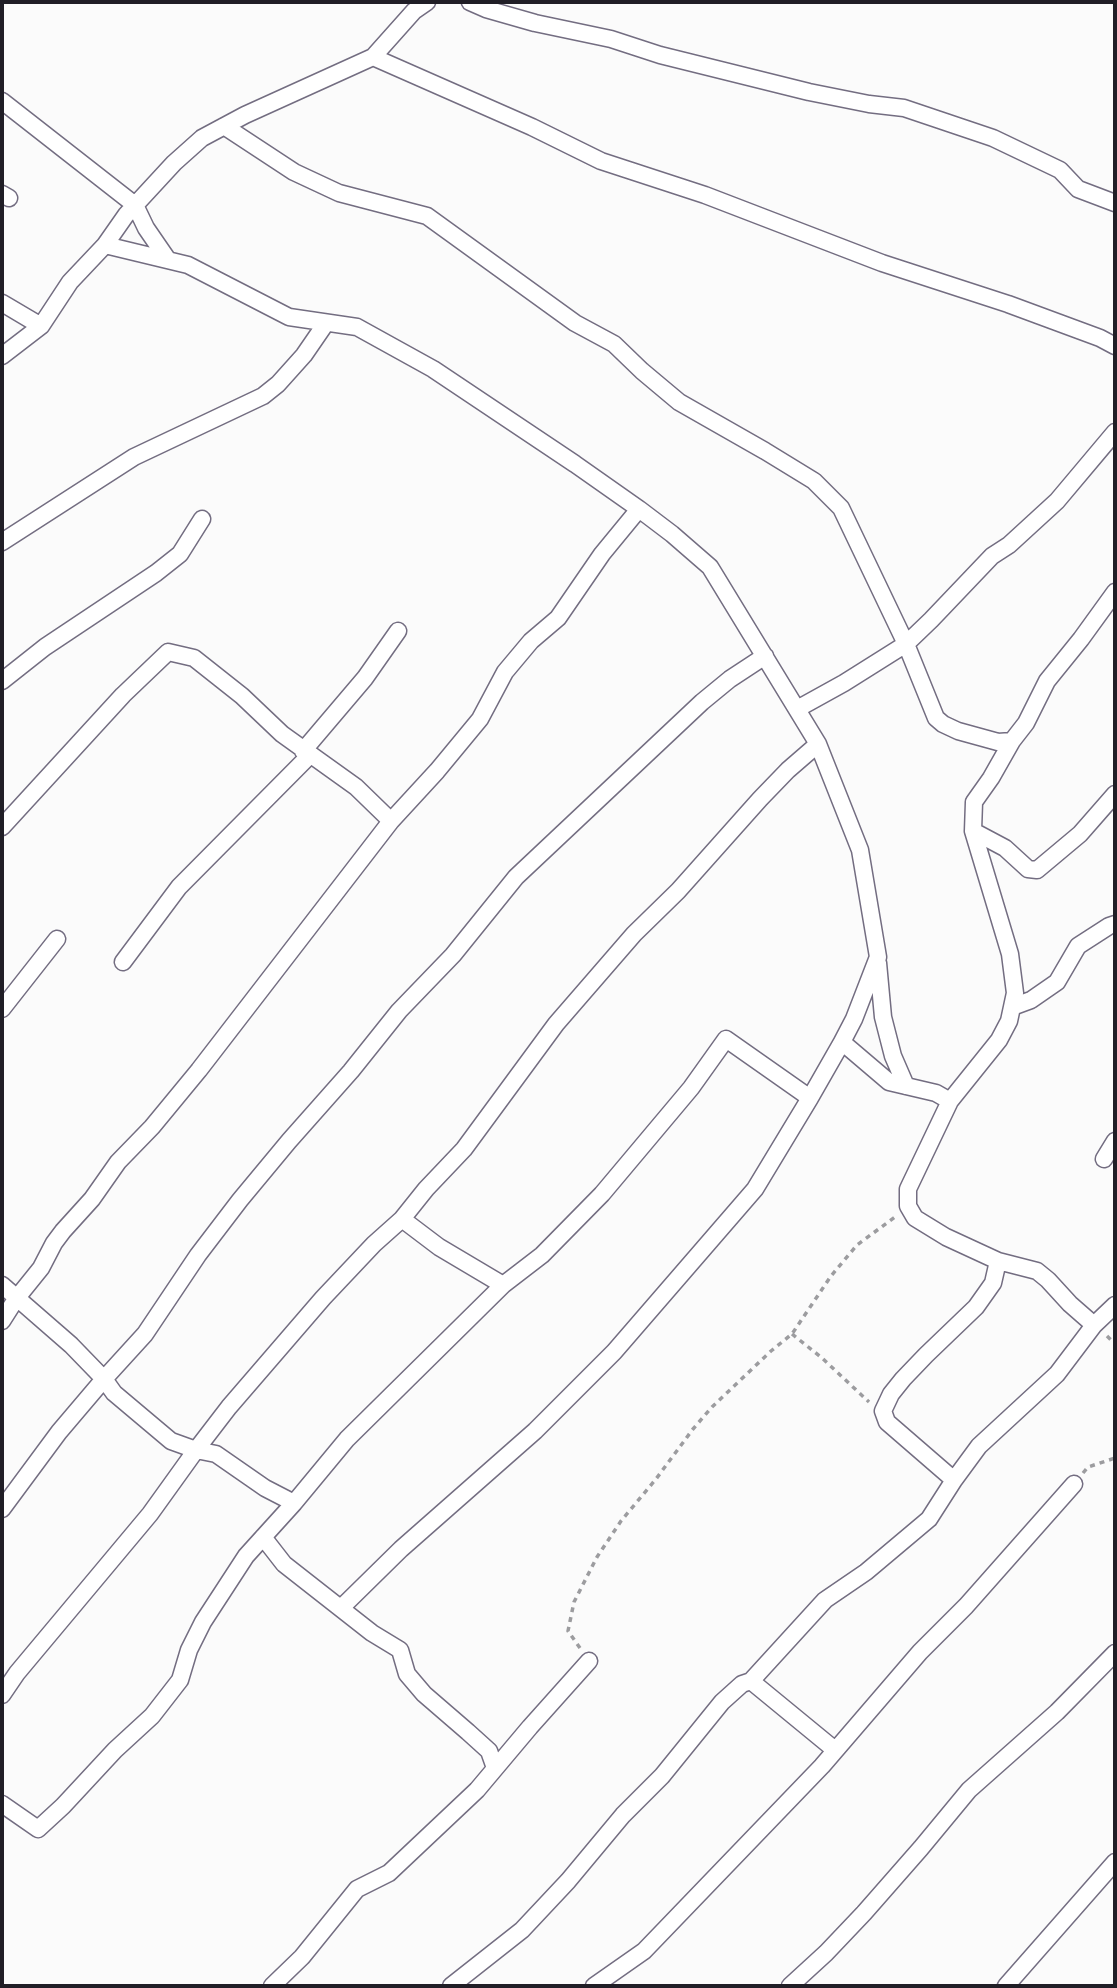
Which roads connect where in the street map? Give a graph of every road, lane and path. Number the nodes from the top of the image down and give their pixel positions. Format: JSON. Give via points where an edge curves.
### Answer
{"nodes":[{"id":1,"x":427,"y":2,"type":"edge"},
{"id":2,"x":470,"y":2,"type":"edge"},
{"id":3,"x":373,"y":57,"type":"junction"},
{"id":4,"x":2,"y":100,"type":"edge"},
{"id":5,"x":224,"y":126,"type":"junction"},
{"id":6,"x":1115,"y":203,"type":"edge"},
{"id":7,"x":135,"y":205,"type":"junction"},
{"id":8,"x":105,"y":245,"type":"junction"},
{"id":9,"x":168,"y":260,"type":"junction"},
{"id":10,"x":2,"y":303,"type":"edge"},
{"id":11,"x":326,"y":323,"type":"junction"},
{"id":12,"x":41,"y":326,"type":"junction"},
{"id":13,"x":1115,"y":346,"type":"edge"},
{"id":14,"x":2,"y":356,"type":"edge"},
{"id":15,"x":1115,"y":432,"type":"edge"},
{"id":16,"x":639,"y":509,"type":"junction"},
{"id":17,"x":202,"y":519,"type":"dead end"},
{"id":18,"x":2,"y":542,"type":"edge"},
{"id":19,"x":1115,"y":592,"type":"edge"},
{"id":20,"x":398,"y":631,"type":"dead end"},
{"id":21,"x":906,"y":643,"type":"junction"},
{"id":22,"x":765,"y":656,"type":"junction"},
{"id":23,"x":2,"y":681,"type":"edge"},
{"id":24,"x":797,"y":709,"type":"junction"},
{"id":25,"x":1012,"y":741,"type":"junction"},
{"id":26,"x":818,"y":744,"type":"junction"},
{"id":27,"x":307,"y":753,"type":"junction"},
{"id":28,"x":1115,"y":794,"type":"edge"},
{"id":29,"x":391,"y":821,"type":"junction"},
{"id":30,"x":2,"y":827,"type":"edge"},
{"id":31,"x":973,"y":831,"type":"junction"},
{"id":32,"x":1115,"y":925,"type":"edge"},
{"id":33,"x":57,"y":939,"type":"dead end"},
{"id":34,"x":878,"y":957,"type":"junction"},
{"id":35,"x":123,"y":962,"type":"dead end"},
{"id":36,"x":1012,"y":1007,"type":"junction"},
{"id":37,"x":2,"y":1009,"type":"edge"},
{"id":38,"x":883,"y":1017,"type":"junction"},
{"id":39,"x":854,"y":1019,"type":"junction"},
{"id":40,"x":842,"y":1042,"type":"junction"},
{"id":41,"x":906,"y":1086,"type":"junction"},
{"id":42,"x":810,"y":1098,"type":"junction"},
{"id":43,"x":950,"y":1101,"type":"junction"},
{"id":44,"x":1115,"y":1141,"type":"edge"},
{"id":45,"x":1104,"y":1159,"type":"dead end"},
{"id":46,"x":908,"y":1206,"type":"junction"},
{"id":47,"x":401,"y":1219,"type":"junction"},
{"id":48,"x":998,"y":1261,"type":"junction"},
{"id":49,"x":2,"y":1284,"type":"edge"},
{"id":50,"x":503,"y":1285,"type":"junction"},
{"id":51,"x":16,"y":1299,"type":"junction"},
{"id":52,"x":1115,"y":1305,"type":"edge"},
{"id":53,"x":2,"y":1321,"type":"edge"},
{"id":54,"x":1094,"y":1325,"type":"junction"},
{"id":55,"x":792,"y":1334,"type":"junction"},
{"id":56,"x":104,"y":1379,"type":"junction"},
{"id":57,"x":883,"y":1411,"type":"junction"},
{"id":58,"x":196,"y":1450,"type":"junction"},
{"id":59,"x":1115,"y":1458,"type":"edge"},
{"id":60,"x":954,"y":1479,"type":"junction"},
{"id":61,"x":1074,"y":1483,"type":"joint"},
{"id":62,"x":294,"y":1503,"type":"junction"},
{"id":63,"x":2,"y":1509,"type":"edge"},
{"id":64,"x":263,"y":1537,"type":"junction"},
{"id":65,"x":342,"y":1608,"type":"junction"},
{"id":66,"x":1115,"y":1653,"type":"edge"},
{"id":67,"x":589,"y":1661,"type":"joint"},
{"id":68,"x":751,"y":1681,"type":"junction"},
{"id":69,"x":2,"y":1695,"type":"edge"},
{"id":70,"x":835,"y":1750,"type":"junction"},
{"id":71,"x":495,"y":1769,"type":"junction"},
{"id":72,"x":2,"y":1804,"type":"edge"},
{"id":73,"x":1115,"y":1862,"type":"edge"},
{"id":74,"x":272,"y":1986,"type":"edge"},
{"id":75,"x":451,"y":1986,"type":"edge"},
{"id":76,"x":594,"y":1986,"type":"edge"},
{"id":77,"x":790,"y":1986,"type":"edge"},
{"id":78,"x":1006,"y":1986,"type":"edge"}],
"edges":[{"from":1,"to":3,"type":"street"},
{"from":2,"to":6,"type":"street","via":[[535,23],[809,92],[904,108],[993,138],[1060,170],[1078,189]]},
{"from":3,"to":5,"type":"street"},
{"from":3,"to":13,"type":"street","via":[[601,161]]},
{"from":4,"to":7,"type":"street"},
{"from":5,"to":7,"type":"street","via":[[202,138]]},
{"from":5,"to":21,"type":"street","via":[[294,172],[339,193],[427,216],[575,323],[614,344],[680,402],[814,481],[841,508]]},
{"from":7,"to":8,"type":"street"},
{"from":7,"to":9,"type":"street"},
{"from":8,"to":9,"type":"street"},
{"from":8,"to":12,"type":"street","via":[[70,282]]},
{"from":9,"to":11,"type":"street","via":[[188,265],[289,317]]},
{"from":10,"to":12,"type":"street"},
{"from":11,"to":16,"type":"street","via":[[357,327],[433,369]]},
{"from":11,"to":18,"type":"street","via":[[304,355],[263,396],[134,457]]},
{"from":12,"to":14,"type":"street"},
{"from":15,"to":21,"type":"street","via":[[1057,501],[992,556]]},
{"from":16,"to":22,"type":"street","via":[[710,567]]},
{"from":16,"to":29,"type":"street","via":[[558,618],[505,672],[480,719]]},
{"from":17,"to":23,"type":"street","via":[[180,554]]},
{"from":19,"to":25,"type":"street","via":[[1048,681]]},
{"from":20,"to":27,"type":"street"},
{"from":21,"to":24,"type":"street"},
{"from":21,"to":25,"type":"street","via":[[936,718],[958,731],[998,742]]},
{"from":22,"to":24,"type":"street"},
{"from":22,"to":56,"type":"street","via":[[702,702],[516,877],[289,1141],[198,1255],[145,1334]]},
{"from":24,"to":26,"type":"street"},
{"from":25,"to":31,"type":"street","via":[[974,802]]},
{"from":26,"to":34,"type":"street","via":[[860,850]]},
{"from":26,"to":47,"type":"street","via":[[770,789],[596,977],[464,1149]]},
{"from":27,"to":29,"type":"street","via":[[356,787]]},
{"from":27,"to":30,"type":"street","via":[[194,658],[168,652]]},
{"from":27,"to":35,"type":"street","via":[[179,887]]},
{"from":28,"to":31,"type":"street","via":[[1080,834],[1037,870],[1028,869],[1005,848]]},
{"from":29,"to":51,"type":"street","via":[[199,1070],[63,1231]]},
{"from":31,"to":36,"type":"street","via":[[1010,954],[1015,993]]},
{"from":32,"to":36,"type":"street","via":[[1078,946],[1057,982]]},
{"from":33,"to":37,"type":"street"},
{"from":34,"to":38,"type":"street"},
{"from":34,"to":39,"type":"street"},
{"from":36,"to":43,"type":"street","via":[[999,1040]]},
{"from":38,"to":39,"type":"street"},
{"from":38,"to":41,"type":"street"},
{"from":39,"to":40,"type":"street"},
{"from":40,"to":41,"type":"street","via":[[889,1082]]},
{"from":40,"to":42,"type":"street"},
{"from":41,"to":43,"type":"street"},
{"from":42,"to":50,"type":"street","via":[[726,1039],[602,1194],[542,1255]]},
{"from":42,"to":65,"type":"street","via":[[755,1189],[614,1352],[536,1431],[401,1549]]},
{"from":43,"to":46,"type":"street","via":[[908,1189]]},
{"from":44,"to":45,"type":"street"},
{"from":46,"to":48,"type":"street","via":[[915,1218],[946,1237]]},
{"from":46,"to":55,"type":"path","via":[[857,1245]]},
{"from":47,"to":50,"type":"street"},
{"from":47,"to":58,"type":"street","via":[[323,1298]]},
{"from":48,"to":54,"type":"street","via":[[1038,1271]]},
{"from":48,"to":57,"type":"street","via":[[993,1283],[976,1307],[903,1379]]},
{"from":49,"to":51,"type":"street"},
{"from":50,"to":62,"type":"street","via":[[347,1439]]},
{"from":51,"to":53,"type":"street"},
{"from":51,"to":56,"type":"street"},
{"from":52,"to":54,"type":"street"},
{"from":54,"to":60,"type":"street","via":[[1057,1374],[979,1446]]},
{"from":55,"to":57,"type":"path"},
{"from":55,"to":67,"type":"path","via":[[693,1429],[597,1557],[574,1602],[568,1631]]},
{"from":56,"to":58,"type":"street","via":[[114,1394],[171,1441]]},
{"from":56,"to":63,"type":"street"},
{"from":57,"to":60,"type":"street","via":[[887,1422]]},
{"from":58,"to":62,"type":"street","via":[[216,1454]]},
{"from":58,"to":69,"type":"street","via":[[150,1514]]},
{"from":59,"to":61,"type":"path","via":[[1088,1467]]},
{"from":60,"to":68,"type":"street","via":[[929,1519],[825,1600]]},
{"from":61,"to":70,"type":"street"},
{"from":62,"to":64,"type":"street"},
{"from":64,"to":65,"type":"street","via":[[284,1564]]},
{"from":64,"to":72,"type":"street","via":[[203,1622],[180,1680],[152,1716],[38,1829]]},
{"from":65,"to":71,"type":"street","via":[[400,1650],[407,1674],[489,1751]]},
{"from":66,"to":77,"type":"street","via":[[969,1790],[864,1913]]},
{"from":67,"to":71,"type":"street"},
{"from":68,"to":70,"type":"street"},
{"from":68,"to":75,"type":"street","via":[[722,1702],[662,1776],[522,1930]]},
{"from":70,"to":76,"type":"street","via":[[644,1951]]},
{"from":71,"to":74,"type":"street","via":[[389,1873],[357,1889],[303,1957]]},
{"from":73,"to":78,"type":"street"}]}
